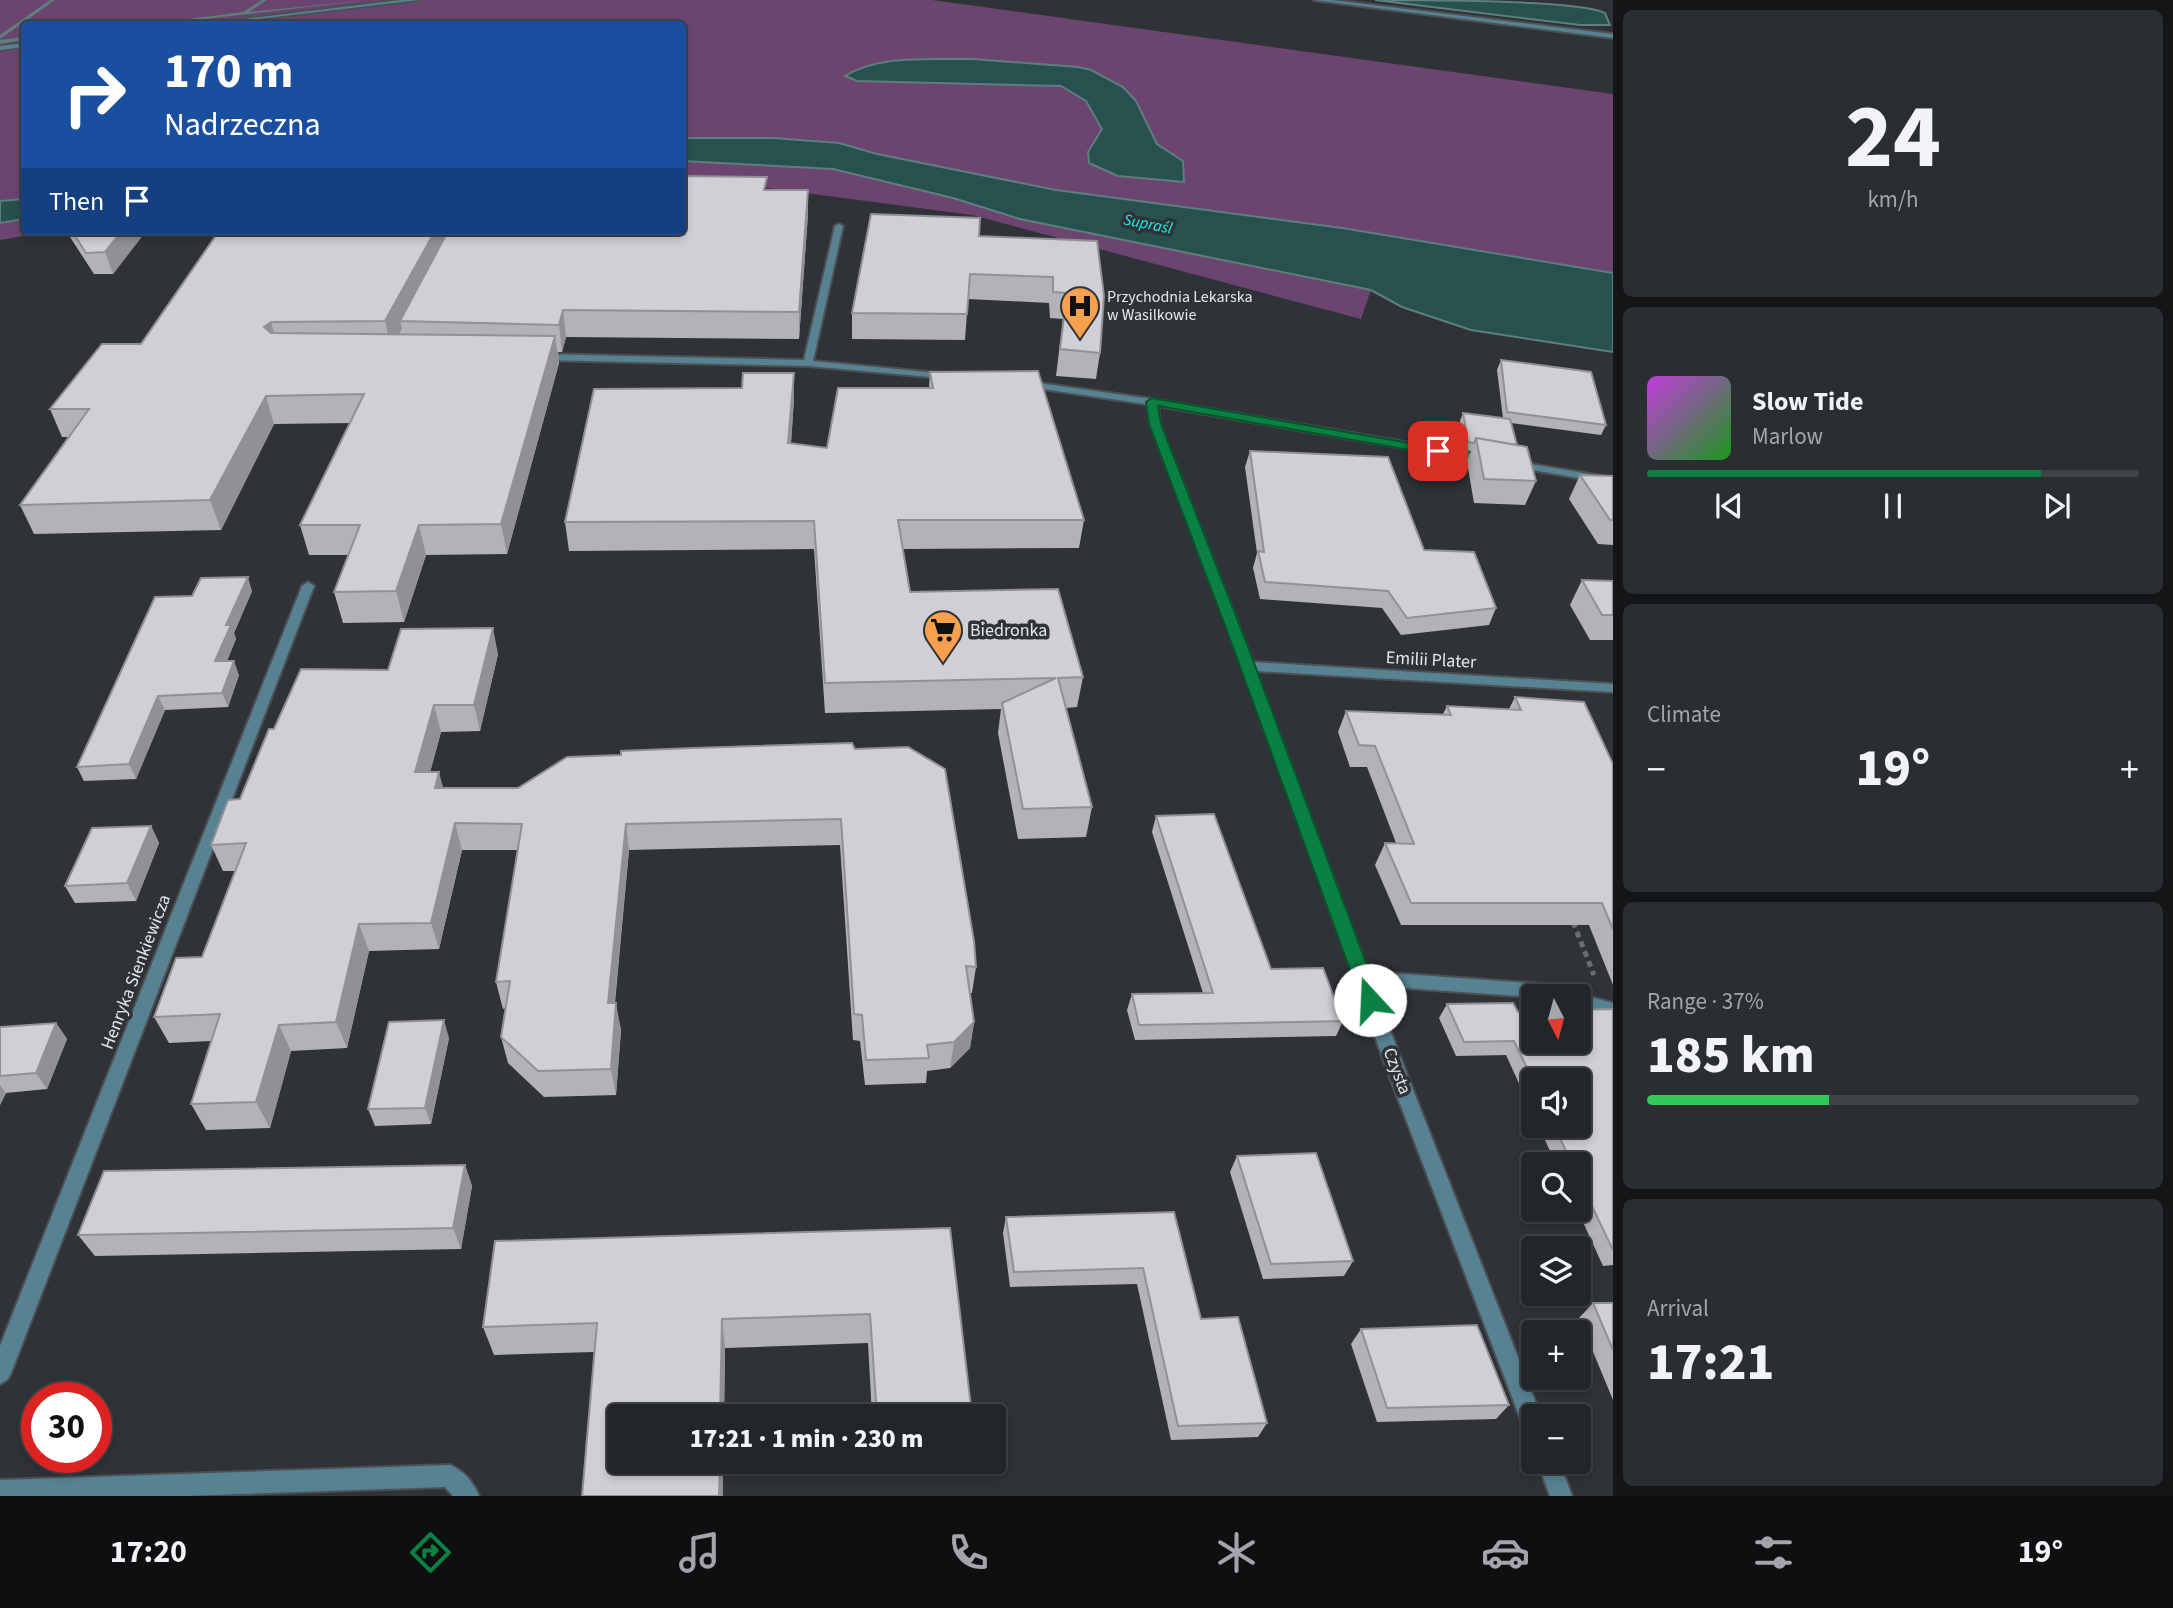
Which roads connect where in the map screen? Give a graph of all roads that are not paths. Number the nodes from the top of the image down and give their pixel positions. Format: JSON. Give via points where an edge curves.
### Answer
{"nodes":[{"id":1,"x":416,"y":0,"type":"edge"},
{"id":2,"x":1317,"y":0,"type":"edge"},
{"id":3,"x":231,"y":21,"type":"edge"},
{"id":4,"x":1613,"y":36,"type":"edge"},
{"id":5,"x":21,"y":45,"type":"edge"},
{"id":6,"x":0,"y":48,"type":"edge"},
{"id":7,"x":839,"y":226,"type":"dead end"},
{"id":8,"x":533,"y":357,"type":"edge"},
{"id":9,"x":808,"y":363,"type":"junction"},
{"id":10,"x":959,"y":377,"type":"edge"},
{"id":11,"x":1014,"y":383,"type":"edge"},
{"id":12,"x":1152,"y":402,"type":"junction"},
{"id":13,"x":1613,"y":481,"type":"edge"},
{"id":14,"x":308,"y":586,"type":"dead end"},
{"id":15,"x":1248,"y":666,"type":"junction"},
{"id":16,"x":1613,"y":688,"type":"edge"},
{"id":17,"x":1362,"y":978,"type":"junction"},
{"id":18,"x":1521,"y":989,"type":"edge"},
{"id":19,"x":1591,"y":1003,"type":"edge"},
{"id":20,"x":1610,"y":1010,"type":"edge"},
{"id":21,"x":0,"y":1373,"type":"edge"},
{"id":22,"x":1526,"y":1404,"type":"edge"},
{"id":23,"x":1553,"y":1474,"type":"edge"},
{"id":24,"x":0,"y":1491,"type":"edge"},
{"id":25,"x":468,"y":1496,"type":"edge"},
{"id":26,"x":1561,"y":1496,"type":"edge"}],
"edges":[{"from":1,"to":3,"type":"street"},
{"from":2,"to":4,"type":"street"},
{"from":5,"to":6,"type":"street"},
{"from":7,"to":9,"type":"street"},
{"from":8,"to":9,"type":"street"},
{"from":9,"to":10,"type":"street"},
{"from":11,"to":12,"type":"street"},
{"from":12,"to":13,"type":"street"},
{"from":12,"to":15,"type":"street","name":"Czysta","via":[[1155,424]]},
{"from":14,"to":21,"type":"street","name":"Henryka Sienkiewicza"},
{"from":15,"to":16,"type":"street","name":"Emilii Plater"},
{"from":15,"to":17,"type":"street","name":"Czysta"},
{"from":17,"to":18,"type":"street"},
{"from":17,"to":22,"type":"street","name":"Czysta"},
{"from":19,"to":20,"type":"street"},
{"from":23,"to":26,"type":"street"},
{"from":24,"to":25,"type":"street","via":[[450,1476]]}]}
